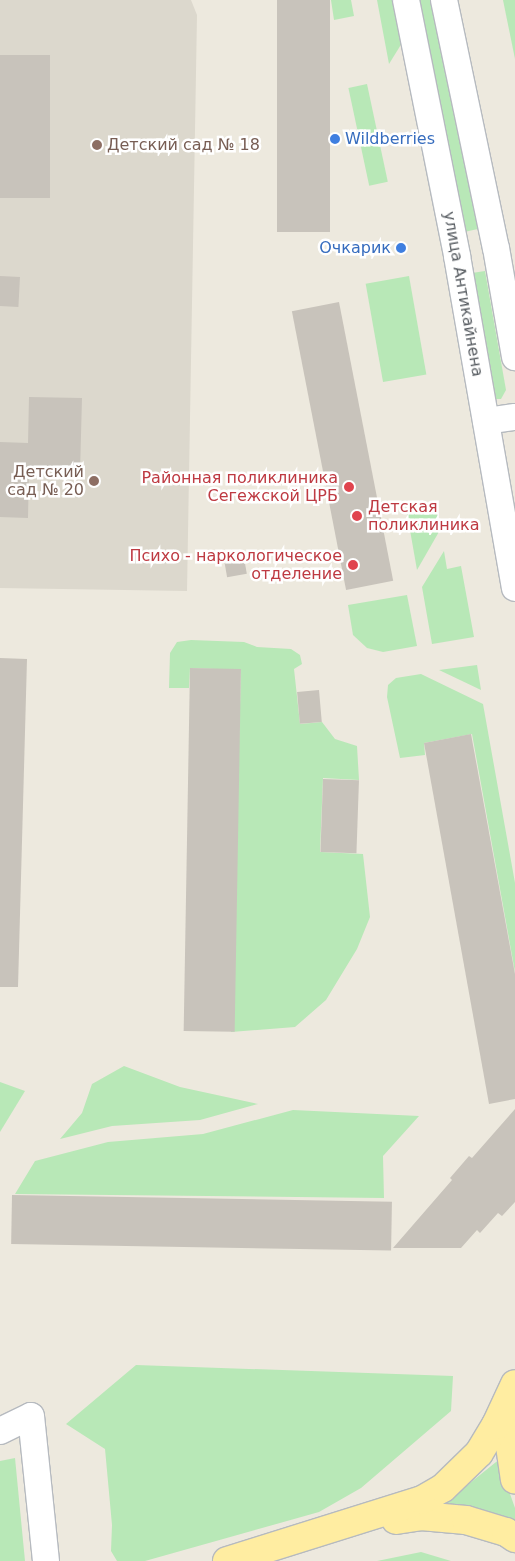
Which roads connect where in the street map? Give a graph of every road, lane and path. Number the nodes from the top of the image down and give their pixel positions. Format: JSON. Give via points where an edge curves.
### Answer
{"nodes":[{"id":1,"x":406,"y":0,"type":"edge"},
{"id":2,"x":444,"y":0,"type":"edge"},
{"id":3,"x":515,"y":357,"type":"edge"},
{"id":4,"x":515,"y":417,"type":"edge"},
{"id":5,"x":486,"y":421,"type":"junction"},
{"id":6,"x":515,"y":588,"type":"edge"},
{"id":7,"x":515,"y":1384,"type":"edge"},
{"id":8,"x":515,"y":1394,"type":"edge"},
{"id":9,"x":0,"y":1431,"type":"edge"},
{"id":10,"x":515,"y":1480,"type":"edge"},
{"id":11,"x":313,"y":1536,"type":"junction"},
{"id":12,"x":515,"y":1538,"type":"edge"},
{"id":13,"x":46,"y":1561,"type":"edge"},
{"id":14,"x":227,"y":1561,"type":"edge"}],
"edges":[{"from":1,"to":5,"type":"street","name":"улица Антикайнена"},
{"from":2,"to":3,"type":"street","via":[[496,248]]},
{"from":4,"to":5,"type":"street"},
{"from":5,"to":6,"type":"street","name":"улица Антикайнена"},
{"from":7,"to":11,"type":"main road","via":[[479,1452],[443,1488],[422,1500]]},
{"from":8,"to":10,"type":"main road","via":[[509,1439]]},
{"from":9,"to":13,"type":"street","via":[[31,1416]]},
{"from":11,"to":12,"type":"main road","via":[[421,1516],[466,1520],[506,1532]]},
{"from":11,"to":14,"type":"main road"}]}
